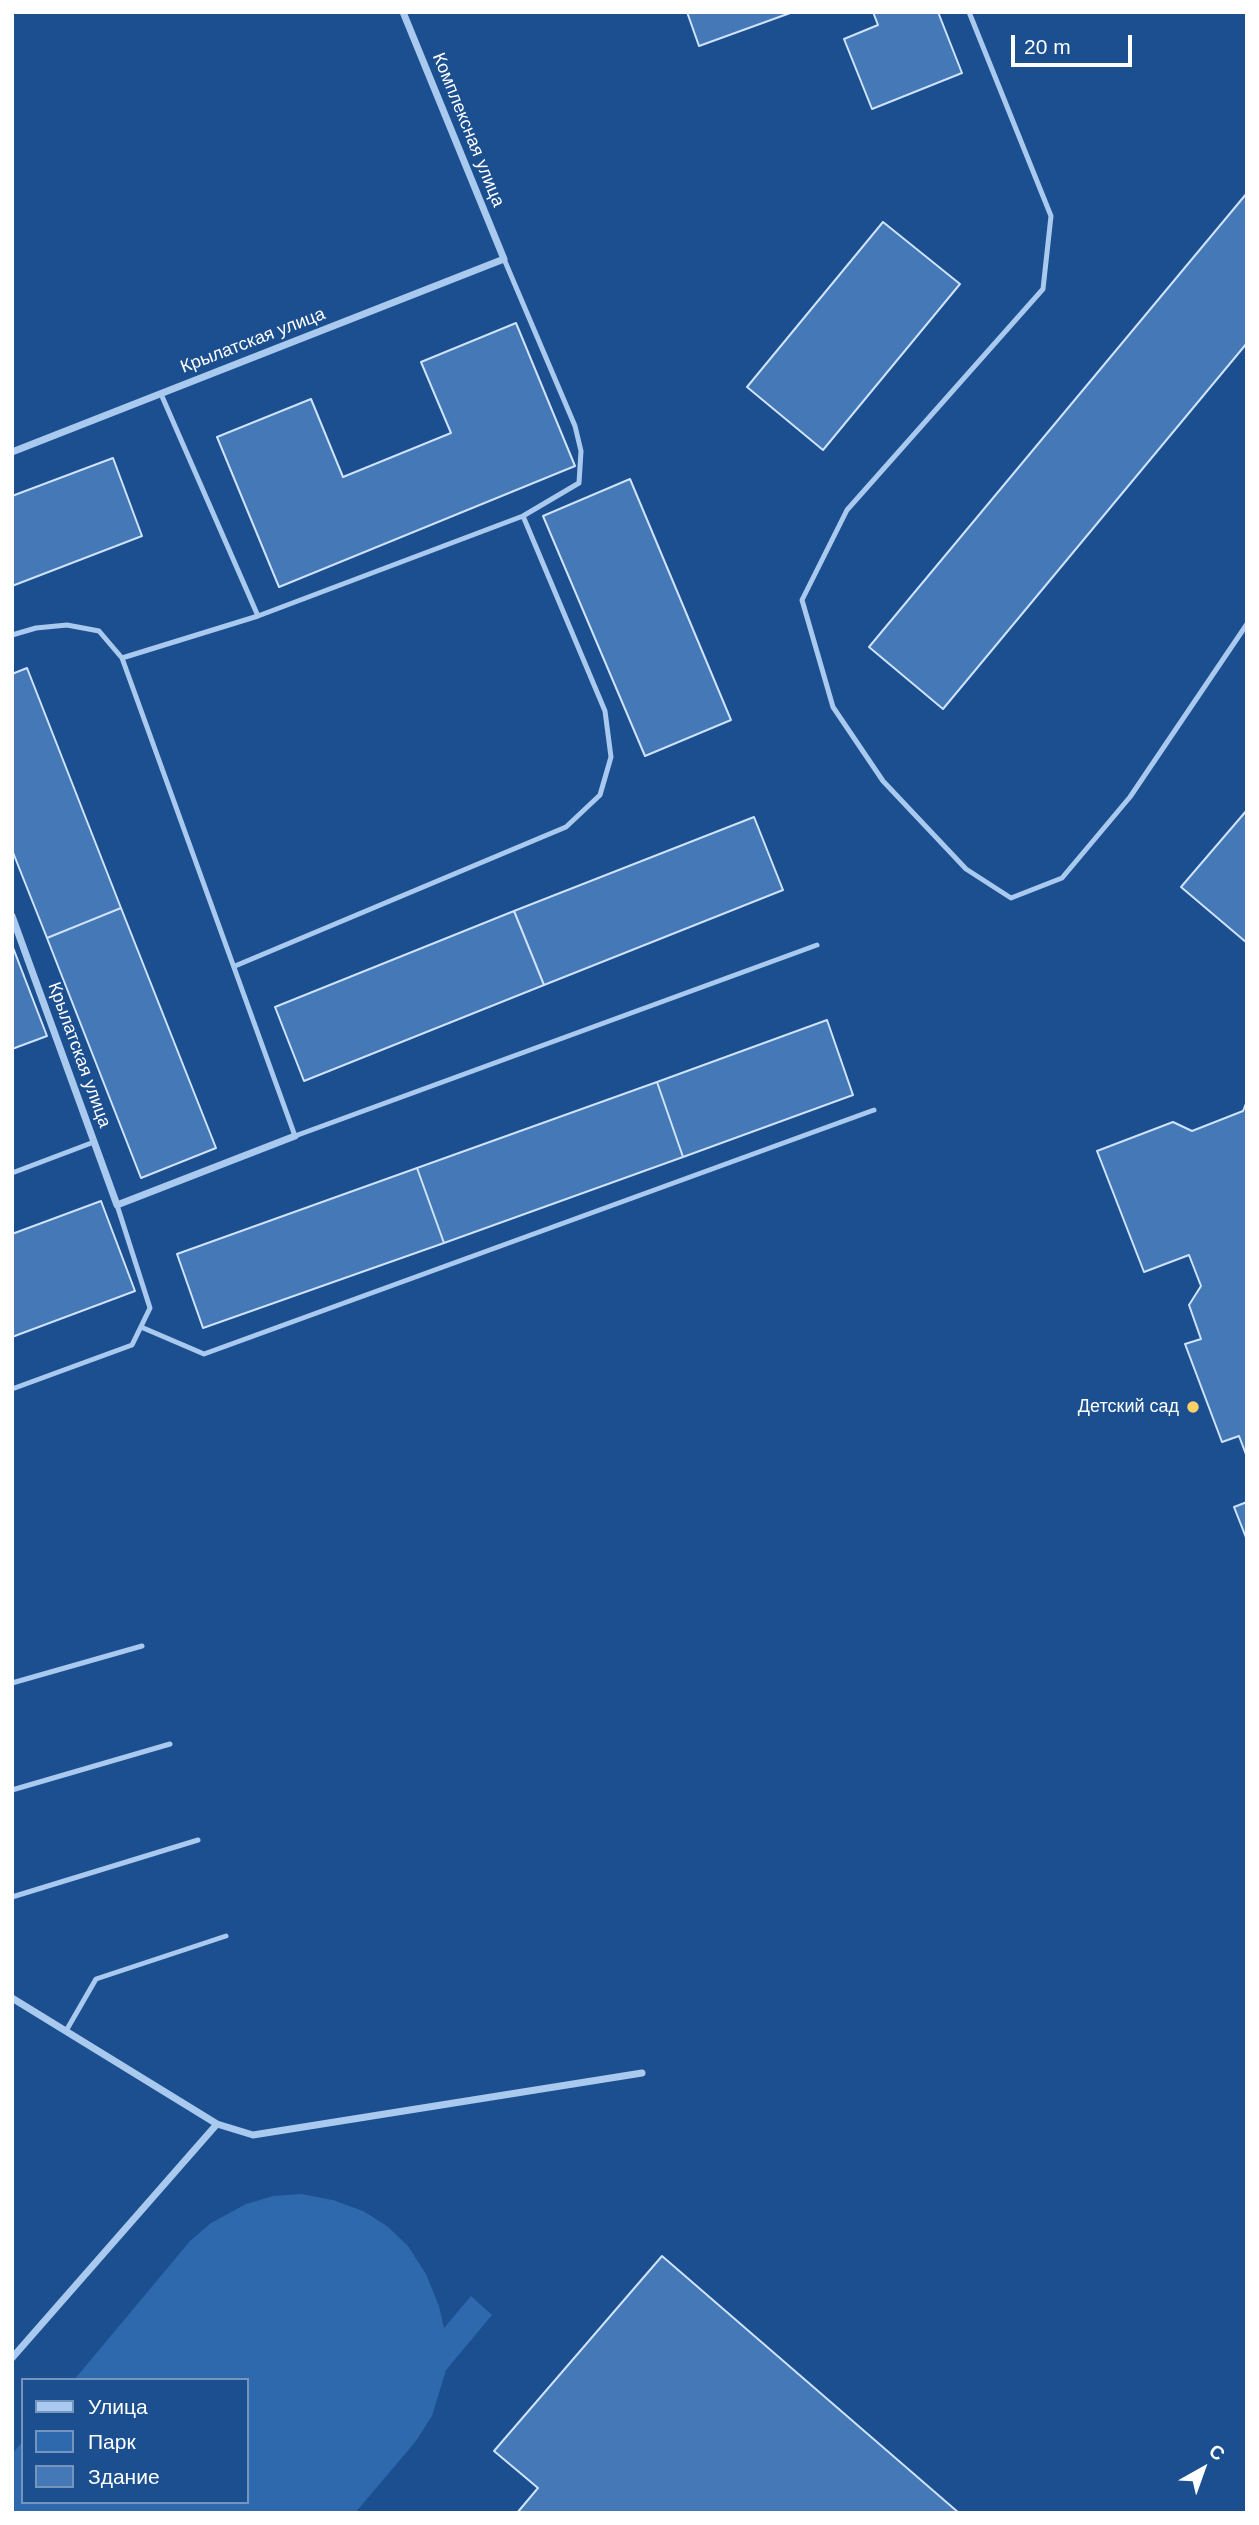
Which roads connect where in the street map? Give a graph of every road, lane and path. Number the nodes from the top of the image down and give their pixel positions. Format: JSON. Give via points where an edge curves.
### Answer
{"nodes":[{"id":1,"x":403,"y":12,"type":"edge"},
{"id":2,"x":969,"y":12,"type":"edge"},
{"id":3,"x":504,"y":259,"type":"junction"},
{"id":4,"x":161,"y":394,"type":"junction"},
{"id":5,"x":12,"y":452,"type":"edge"},
{"id":6,"x":523,"y":516,"type":"junction"},
{"id":7,"x":258,"y":616,"type":"junction"},
{"id":8,"x":1247,"y":624,"type":"edge"},
{"id":9,"x":12,"y":635,"type":"edge"},
{"id":10,"x":122,"y":658,"type":"junction"},
{"id":11,"x":12,"y":916,"type":"edge"},
{"id":12,"x":817,"y":946,"type":"dead end"},
{"id":13,"x":235,"y":966,"type":"junction"},
{"id":14,"x":874,"y":1110,"type":"dead end"},
{"id":15,"x":295,"y":1136,"type":"junction"},
{"id":16,"x":94,"y":1142,"type":"junction"},
{"id":17,"x":12,"y":1173,"type":"edge"},
{"id":18,"x":117,"y":1205,"type":"junction"},
{"id":19,"x":141,"y":1327,"type":"junction"},
{"id":20,"x":12,"y":1389,"type":"edge"},
{"id":21,"x":142,"y":1646,"type":"dead end"},
{"id":22,"x":12,"y":1683,"type":"edge"},
{"id":23,"x":170,"y":1744,"type":"dead end"},
{"id":24,"x":12,"y":1790,"type":"edge"},
{"id":25,"x":198,"y":1840,"type":"dead end"},
{"id":26,"x":12,"y":1897,"type":"edge"},
{"id":27,"x":226,"y":1936,"type":"dead end"},
{"id":28,"x":12,"y":1998,"type":"edge"},
{"id":29,"x":66,"y":2031,"type":"junction"},
{"id":30,"x":642,"y":2073,"type":"dead end"},
{"id":31,"x":218,"y":2124,"type":"junction"},
{"id":32,"x":12,"y":2358,"type":"edge"}],
"edges":[{"from":1,"to":3,"type":"street","name":"Комплексная улица"},
{"from":2,"to":8,"type":"lane","via":[[1051,216],[1043,289],[846,510],[802,600],[833,707],[883,781],[966,869],[1011,898],[1062,878],[1130,797]]},
{"from":3,"to":4,"type":"street","name":"Крылатская улица"},
{"from":3,"to":6,"type":"lane","via":[[575,426],[581,451],[579,483]]},
{"from":4,"to":5,"type":"street","name":"Крылатская улица"},
{"from":4,"to":7,"type":"lane"},
{"from":6,"to":7,"type":"lane"},
{"from":6,"to":13,"type":"lane","via":[[605,711],[611,757],[600,795],[566,827]]},
{"from":7,"to":10,"type":"lane"},
{"from":9,"to":10,"type":"lane","via":[[68,625],[99,631]]},
{"from":10,"to":13,"type":"lane"},
{"from":11,"to":16,"type":"street","name":"Крылатская улица"},
{"from":12,"to":15,"type":"lane"},
{"from":13,"to":15,"type":"lane"},
{"from":14,"to":19,"type":"lane","via":[[204,1354]]},
{"from":15,"to":18,"type":"street"},
{"from":16,"to":17,"type":"lane"},
{"from":16,"to":18,"type":"street","name":"Крылатская улица"},
{"from":18,"to":19,"type":"lane","via":[[150,1308]]},
{"from":19,"to":20,"type":"lane","via":[[132,1345]]},
{"from":21,"to":22,"type":"lane"},
{"from":23,"to":24,"type":"lane"},
{"from":25,"to":26,"type":"lane"},
{"from":27,"to":29,"type":"lane","via":[[96,1979]]},
{"from":28,"to":29,"type":"street"},
{"from":29,"to":31,"type":"street"},
{"from":30,"to":31,"type":"street","via":[[253,2135]]},
{"from":31,"to":32,"type":"street"}]}
